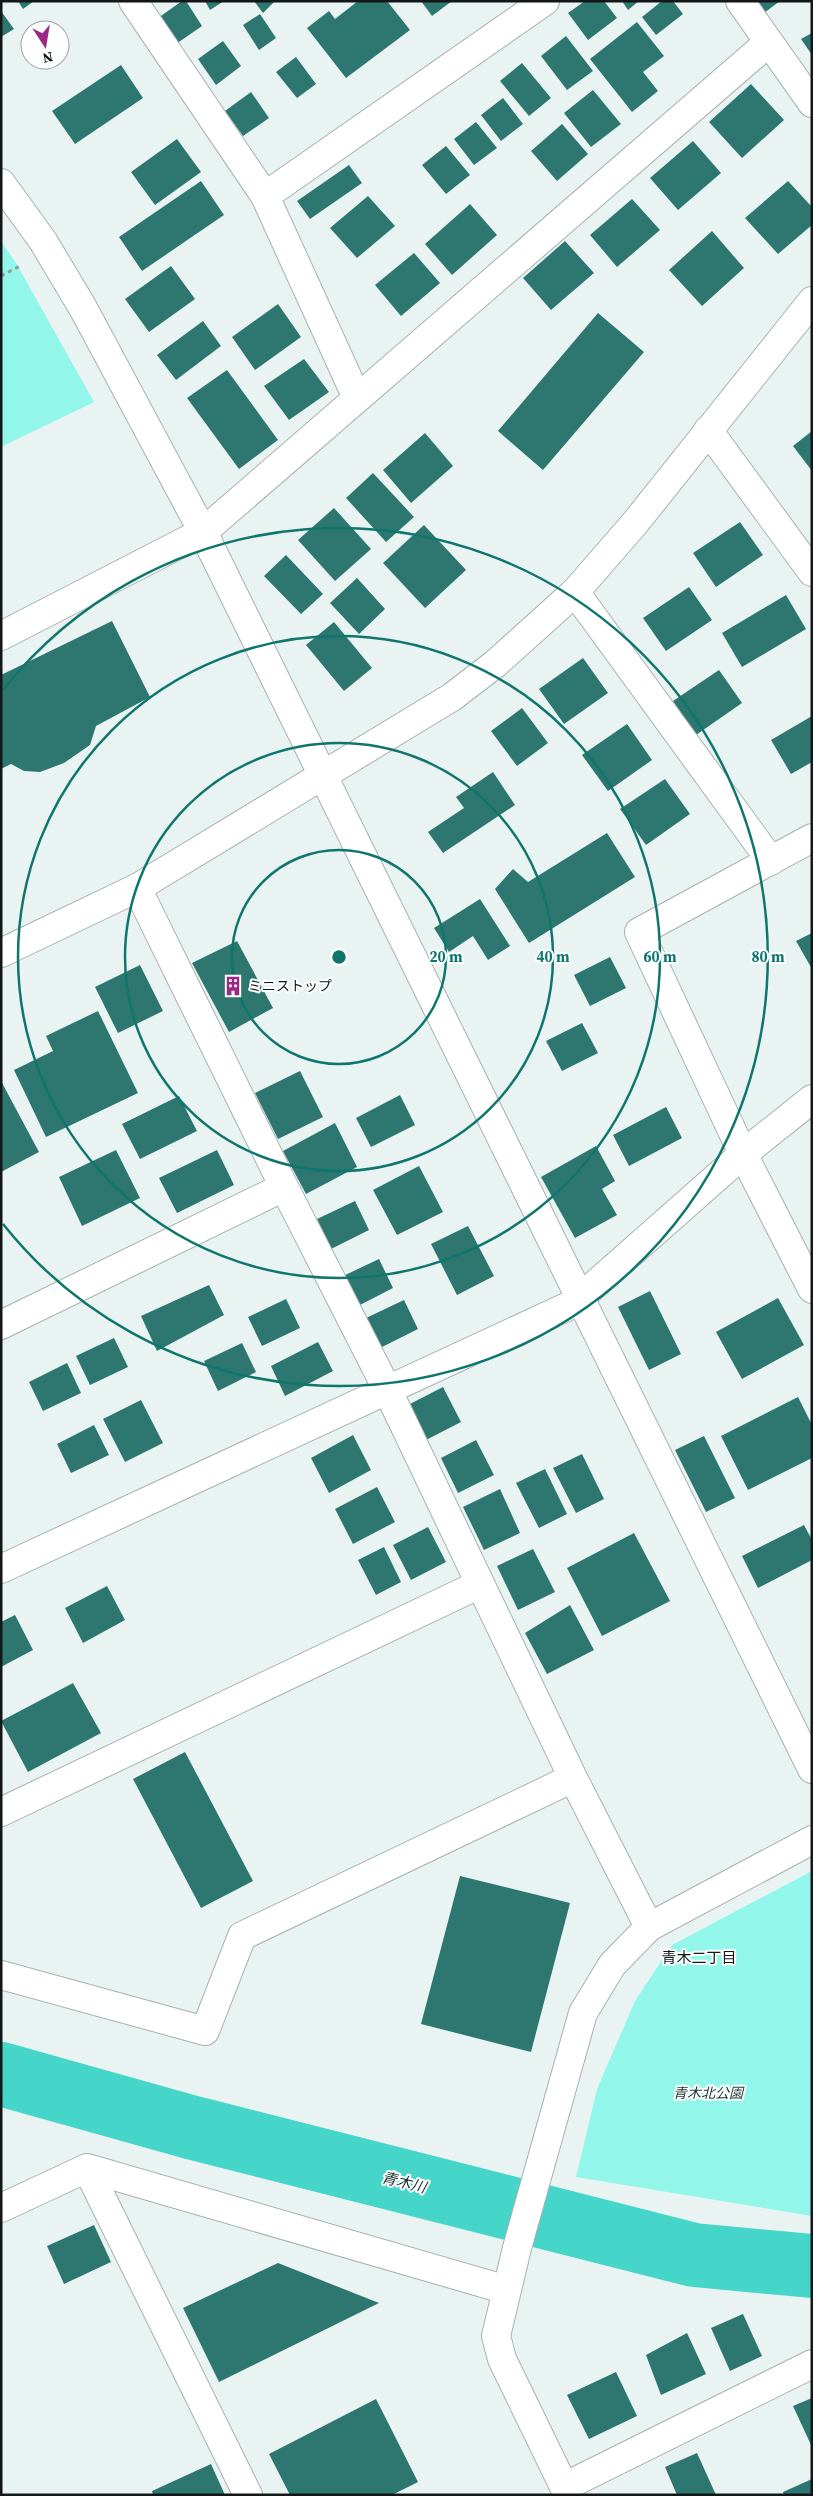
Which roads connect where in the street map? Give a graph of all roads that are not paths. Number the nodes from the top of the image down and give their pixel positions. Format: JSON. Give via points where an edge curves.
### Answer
{"nodes":[{"id":1,"x":133,"y":1,"type":"edge"},
{"id":2,"x":545,"y":1,"type":"edge"},
{"id":3,"x":740,"y":1,"type":"edge"},
{"id":4,"x":770,"y":42,"type":"junction"},
{"id":5,"x":812,"y":103,"type":"edge"},
{"id":6,"x":1,"y":183,"type":"edge"},
{"id":7,"x":265,"y":196,"type":"junction"},
{"id":8,"x":812,"y":301,"type":"edge"},
{"id":9,"x":357,"y":398,"type":"junction"},
{"id":10,"x":708,"y":430,"type":"junction"},
{"id":11,"x":204,"y":532,"type":"junction"},
{"id":12,"x":812,"y":572,"type":"edge"},
{"id":13,"x":575,"y":592,"type":"junction"},
{"id":14,"x":1,"y":636,"type":"edge"},
{"id":15,"x":324,"y":775,"type":"junction"},
{"id":16,"x":812,"y":838,"type":"edge"},
{"id":17,"x":771,"y":861,"type":"junction"},
{"id":18,"x":137,"y":888,"type":"junction"},
{"id":19,"x":1,"y":954,"type":"edge"},
{"id":20,"x":812,"y":1099,"type":"edge"},
{"id":21,"x":743,"y":1154,"type":"junction"},
{"id":22,"x":284,"y":1187,"type":"junction"},
{"id":23,"x":812,"y":1288,"type":"edge"},
{"id":24,"x":580,"y":1298,"type":"junction"},
{"id":25,"x":1,"y":1325,"type":"edge"},
{"id":26,"x":387,"y":1389,"type":"junction"},
{"id":27,"x":1,"y":1569,"type":"edge"},
{"id":28,"x":480,"y":1584,"type":"junction"},
{"id":29,"x":812,"y":1769,"type":"edge"},
{"id":30,"x":574,"y":1778,"type":"junction"},
{"id":31,"x":1,"y":1812,"type":"edge"},
{"id":32,"x":812,"y":1840,"type":"edge"},
{"id":33,"x":649,"y":1927,"type":"junction"},
{"id":34,"x":1,"y":1975,"type":"edge"},
{"id":35,"x":87,"y":2168,"type":"junction"},
{"id":36,"x":1,"y":2208,"type":"edge"},
{"id":37,"x":507,"y":2290,"type":"junction"},
{"id":38,"x":812,"y":2364,"type":"edge"},
{"id":39,"x":566,"y":2491,"type":"edge"},
{"id":40,"x":248,"y":2495,"type":"edge"}],
"edges":[{"from":1,"to":7,"type":"street"},
{"from":2,"to":7,"type":"street"},
{"from":3,"to":4,"type":"street"},
{"from":4,"to":5,"type":"street"},
{"from":4,"to":9,"type":"street"},
{"from":6,"to":11,"type":"street","via":[[43,241],[83,308]]},
{"from":7,"to":9,"type":"street"},
{"from":8,"to":10,"type":"street"},
{"from":9,"to":11,"type":"street"},
{"from":10,"to":12,"type":"street"},
{"from":10,"to":13,"type":"street","via":[[635,524]]},
{"from":11,"to":14,"type":"street"},
{"from":11,"to":15,"type":"street"},
{"from":13,"to":15,"type":"street","via":[[495,664],[452,697]]},
{"from":13,"to":17,"type":"street"},
{"from":15,"to":18,"type":"street"},
{"from":15,"to":24,"type":"street"},
{"from":16,"to":17,"type":"street"},
{"from":17,"to":21,"type":"street","via":[[639,932]]},
{"from":18,"to":19,"type":"street"},
{"from":18,"to":22,"type":"street"},
{"from":20,"to":21,"type":"street"},
{"from":21,"to":23,"type":"street"},
{"from":21,"to":24,"type":"street"},
{"from":22,"to":25,"type":"street"},
{"from":22,"to":26,"type":"street"},
{"from":24,"to":26,"type":"street"},
{"from":24,"to":29,"type":"street"},
{"from":26,"to":27,"type":"street"},
{"from":26,"to":28,"type":"street"},
{"from":28,"to":30,"type":"street"},
{"from":28,"to":31,"type":"street"},
{"from":30,"to":33,"type":"street"},
{"from":30,"to":34,"type":"street","via":[[242,1936],[205,2031]]},
{"from":32,"to":33,"type":"street"},
{"from":33,"to":37,"type":"street","via":[[612,1966],[583,2013]]},
{"from":35,"to":36,"type":"street"},
{"from":35,"to":37,"type":"street"},
{"from":35,"to":40,"type":"street"},
{"from":37,"to":39,"type":"street","via":[[496,2336],[502,2359]]},
{"from":38,"to":39,"type":"street"}]}
